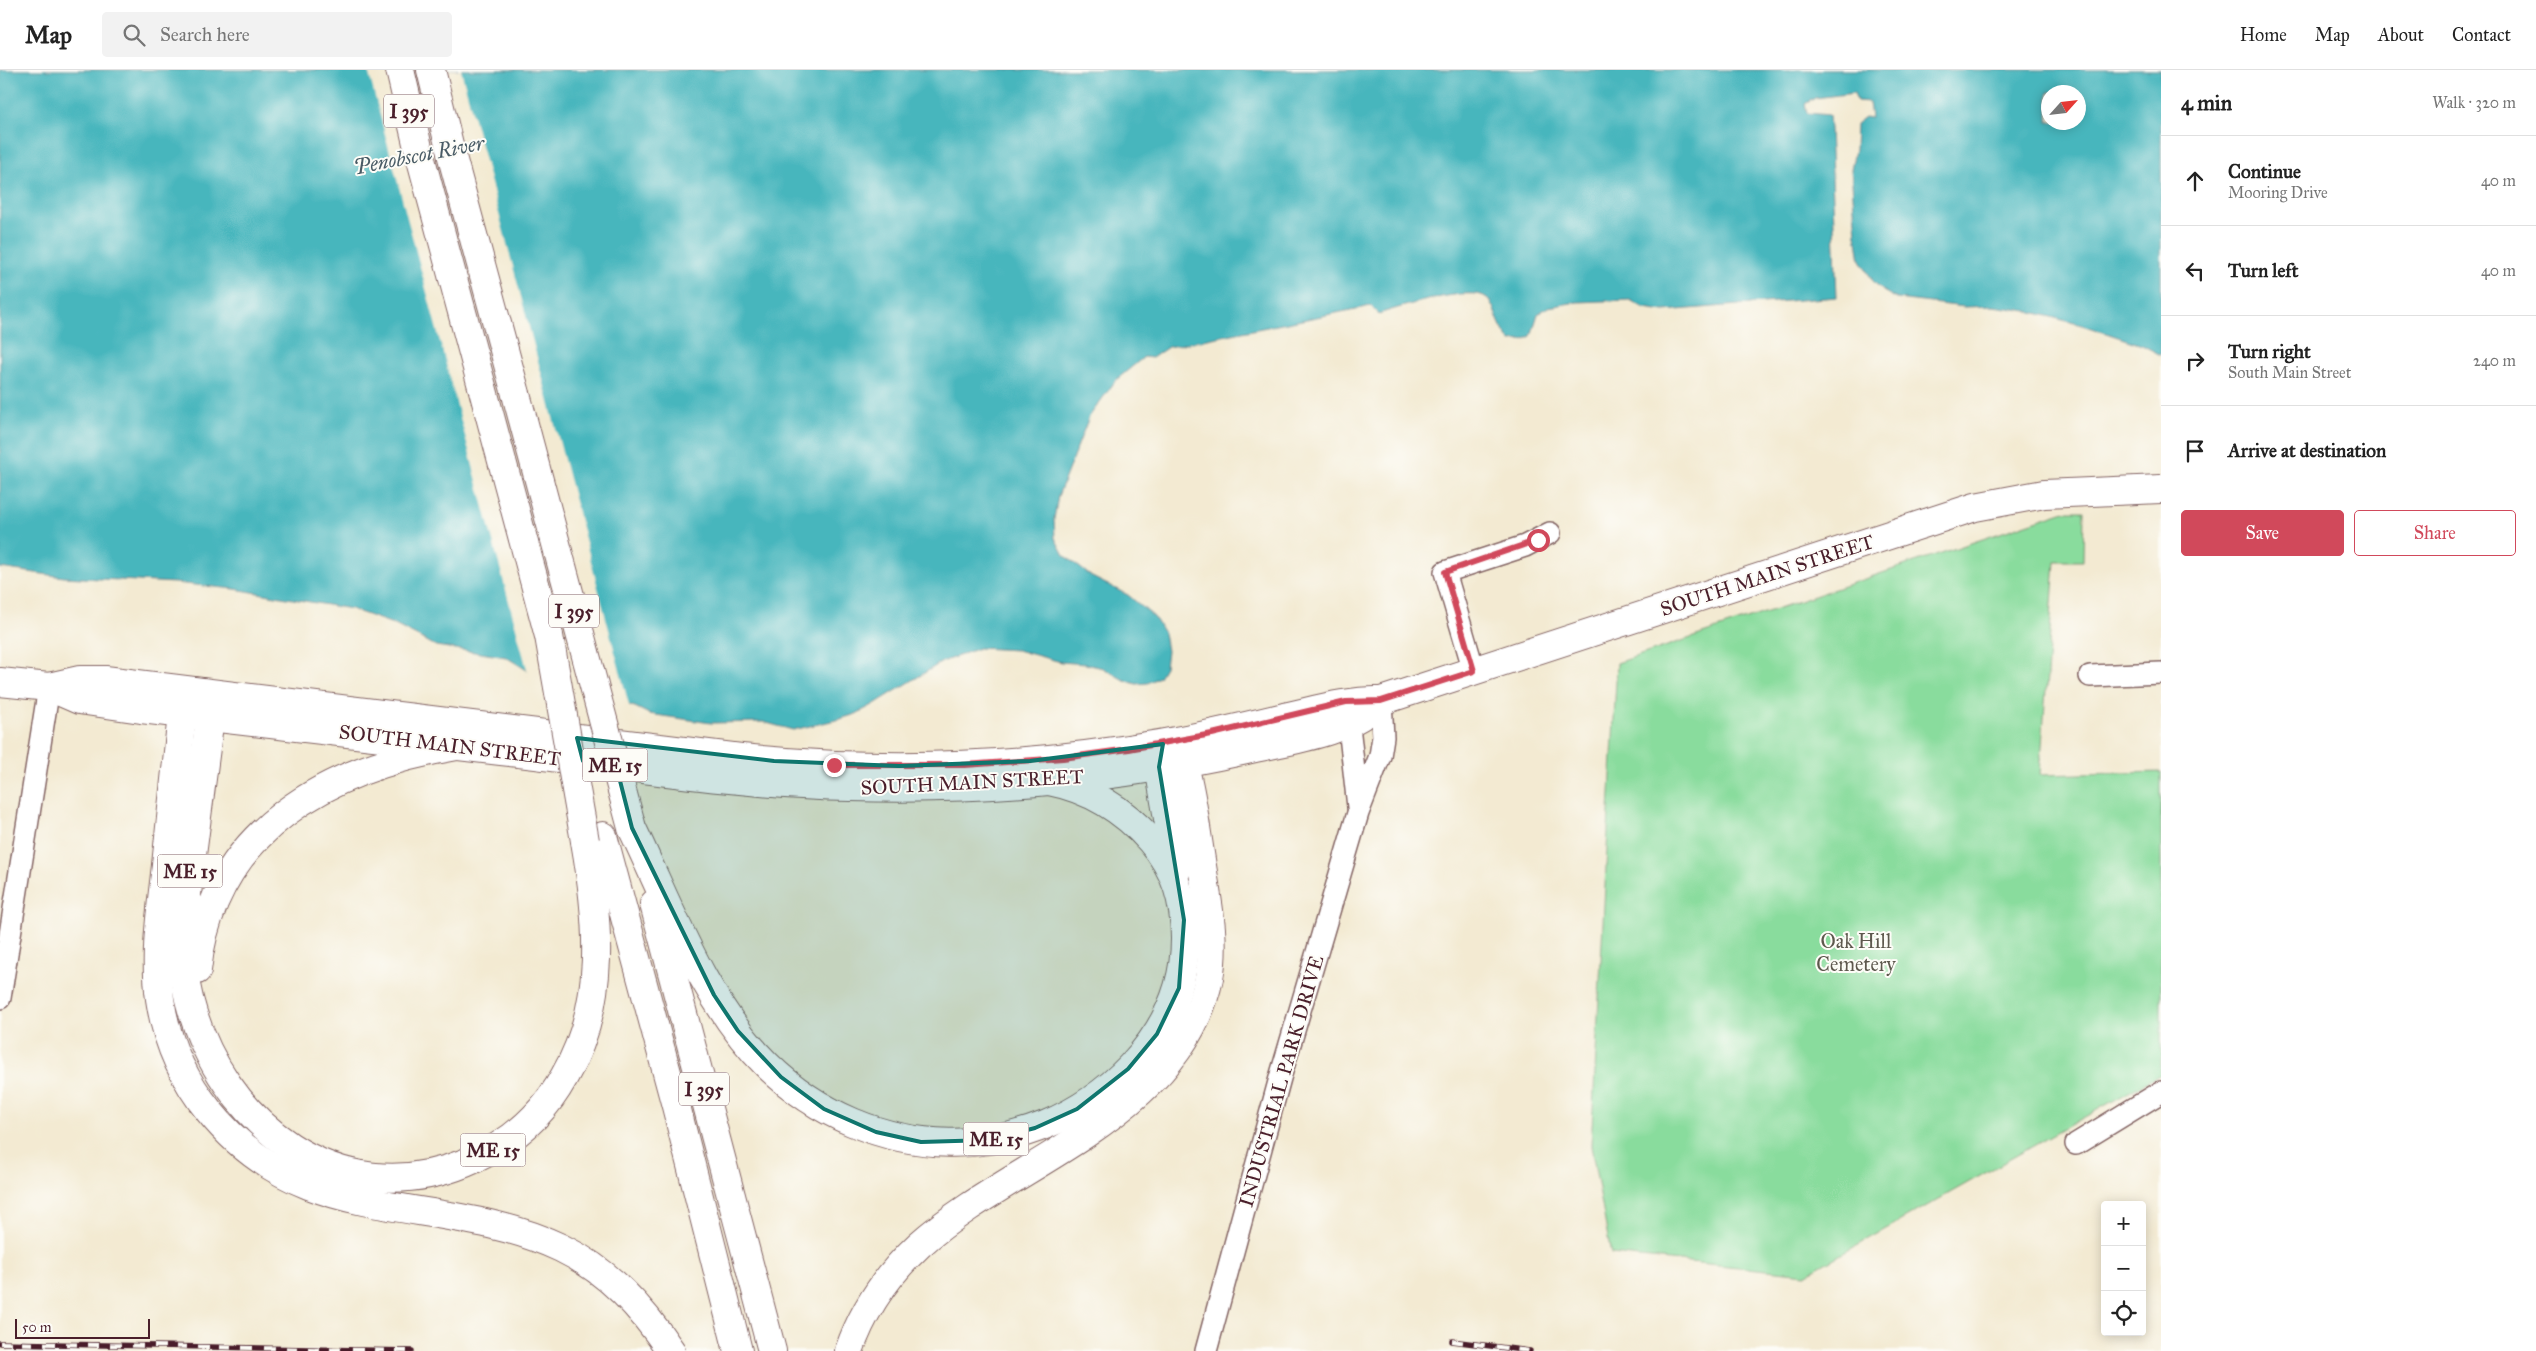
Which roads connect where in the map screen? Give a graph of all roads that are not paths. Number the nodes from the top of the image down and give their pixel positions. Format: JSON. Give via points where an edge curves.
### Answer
{"nodes":[{"id":1,"x":391,"y":70,"type":"edge"},
{"id":2,"x":400,"y":70,"type":"edge"},
{"id":3,"x":431,"y":70,"type":"edge"},
{"id":4,"x":419,"y":152,"type":"junction"},
{"id":5,"x":2161,"y":489,"type":"edge"},
{"id":6,"x":1550,"y":533,"type":"dead end"},
{"id":7,"x":550,"y":636,"type":"joint"},
{"id":8,"x":1474,"y":671,"type":"junction"},
{"id":9,"x":2161,"y":673,"type":"edge"},
{"id":10,"x":2090,"y":676,"type":"dead end"},
{"id":11,"x":0,"y":682,"type":"edge"},
{"id":12,"x":49,"y":688,"type":"junction"},
{"id":13,"x":1381,"y":701,"type":"junction"},
{"id":14,"x":197,"y":704,"type":"junction"},
{"id":15,"x":1347,"y":712,"type":"junction"},
{"id":16,"x":457,"y":746,"type":"junction"},
{"id":17,"x":1170,"y":754,"type":"junction"},
{"id":18,"x":1049,"y":781,"type":"junction"},
{"id":19,"x":1358,"y":812,"type":"junction"},
{"id":20,"x":632,"y":828,"type":"junction"},
{"id":21,"x":594,"y":838,"type":"junction"},
{"id":22,"x":1182,"y":900,"type":"junction"},
{"id":23,"x":0,"y":998,"type":"edge"},
{"id":24,"x":206,"y":1048,"type":"junction"},
{"id":25,"x":2161,"y":1092,"type":"edge"},
{"id":26,"x":2076,"y":1144,"type":"dead end"},
{"id":27,"x":671,"y":1351,"type":"edge"},
{"id":28,"x":738,"y":1351,"type":"edge"},
{"id":29,"x":772,"y":1351,"type":"edge"},
{"id":30,"x":849,"y":1351,"type":"edge"},
{"id":31,"x":1206,"y":1351,"type":"edge"}],
"edges":[{"from":1,"to":4,"type":"main road"},
{"from":2,"to":4,"type":"main road","number":"I 395"},
{"from":3,"to":20,"type":"main road","number":"I 395","bridge":true},
{"from":4,"to":7,"type":"main road","number":"I 395"},
{"from":5,"to":8,"type":"main road","name":"SOUTH MAIN STREET","via":[[2044,494],[1975,507]]},
{"from":6,"to":8,"type":"street","via":[[1525,546],[1445,572]]},
{"from":7,"to":21,"type":"main road","number":"ME 15","bridge":true},
{"from":8,"to":13,"type":"main road","name":"SOUTH MAIN STREET"},
{"from":9,"to":10,"type":"street"},
{"from":11,"to":12,"type":"main road","name":"SOUTH MAIN STREET","number":"ME 15"},
{"from":12,"to":14,"type":"main road","name":"SOUTH MAIN STREET","number":"ME 15","via":[[92,679]]},
{"from":12,"to":23,"type":"street"},
{"from":13,"to":15,"type":"main road","name":"SOUTH MAIN STREET","via":[[1366,714]]},
{"from":13,"to":19,"type":"street","name":"INDUSTRIAL PARK DRIVE","via":[[1382,744]]},
{"from":14,"to":16,"type":"main road","name":"SOUTH MAIN STREET","number":"ME 15"},
{"from":14,"to":17,"type":"main road","name":"SOUTH MAIN STREET","via":[[826,764],[965,765]]},
{"from":14,"to":24,"type":"main road","number":"ME 15","via":[[184,959],[189,998]]},
{"from":14,"to":27,"type":"main road","via":[[160,917],[158,978],[168,1035],[182,1070],[203,1104],[255,1156],[304,1185],[356,1200],[497,1226],[544,1241],[579,1257],[624,1291]]},
{"from":15,"to":17,"type":"main road","name":"SOUTH MAIN STREET","via":[[1298,738]]},
{"from":15,"to":19,"type":"street","name":"INDUSTRIAL PARK DRIVE"},
{"from":16,"to":18,"type":"main road","name":"SOUTH MAIN STREET","number":"ME 15","via":[[739,780],[818,786],[936,788]]},
{"from":16,"to":24,"type":"main road","via":[[385,763],[333,782],[289,809],[246,852],[218,895],[199,952],[196,990]]},
{"from":17,"to":18,"type":"main road","name":"SOUTH MAIN STREET"},
{"from":17,"to":22,"type":"main road"},
{"from":17,"to":30,"type":"main road","via":[[1208,900],[1212,946],[1205,992],[1185,1037],[1156,1074],[1118,1110],[972,1206],[920,1245],[894,1272],[874,1300]]},
{"from":18,"to":22,"type":"main road","number":"ME 15","via":[[1088,793],[1135,824],[1159,850]]},
{"from":19,"to":31,"type":"street","name":"INDUSTRIAL PARK DRIVE","via":[[1280,1078]]},
{"from":20,"to":22,"type":"main road","number":"ME 15","via":[[714,995],[766,1064],[811,1100],[850,1123],[922,1142],[973,1142],[1028,1130],[1078,1109],[1116,1080],[1149,1046],[1179,988],[1185,955]]},
{"from":20,"to":29,"type":"main road","number":"I 395"},
{"from":21,"to":24,"type":"main road","number":"ME 15","via":[[597,941],[595,980],[587,1020],[568,1070],[551,1098],[525,1126],[487,1153],[444,1170],[416,1176],[371,1176],[327,1166],[300,1153],[258,1122],[224,1082]]},
{"from":21,"to":28,"type":"main road","number":"I 395","via":[[676,1106]]},
{"from":25,"to":26,"type":"street"}]}
